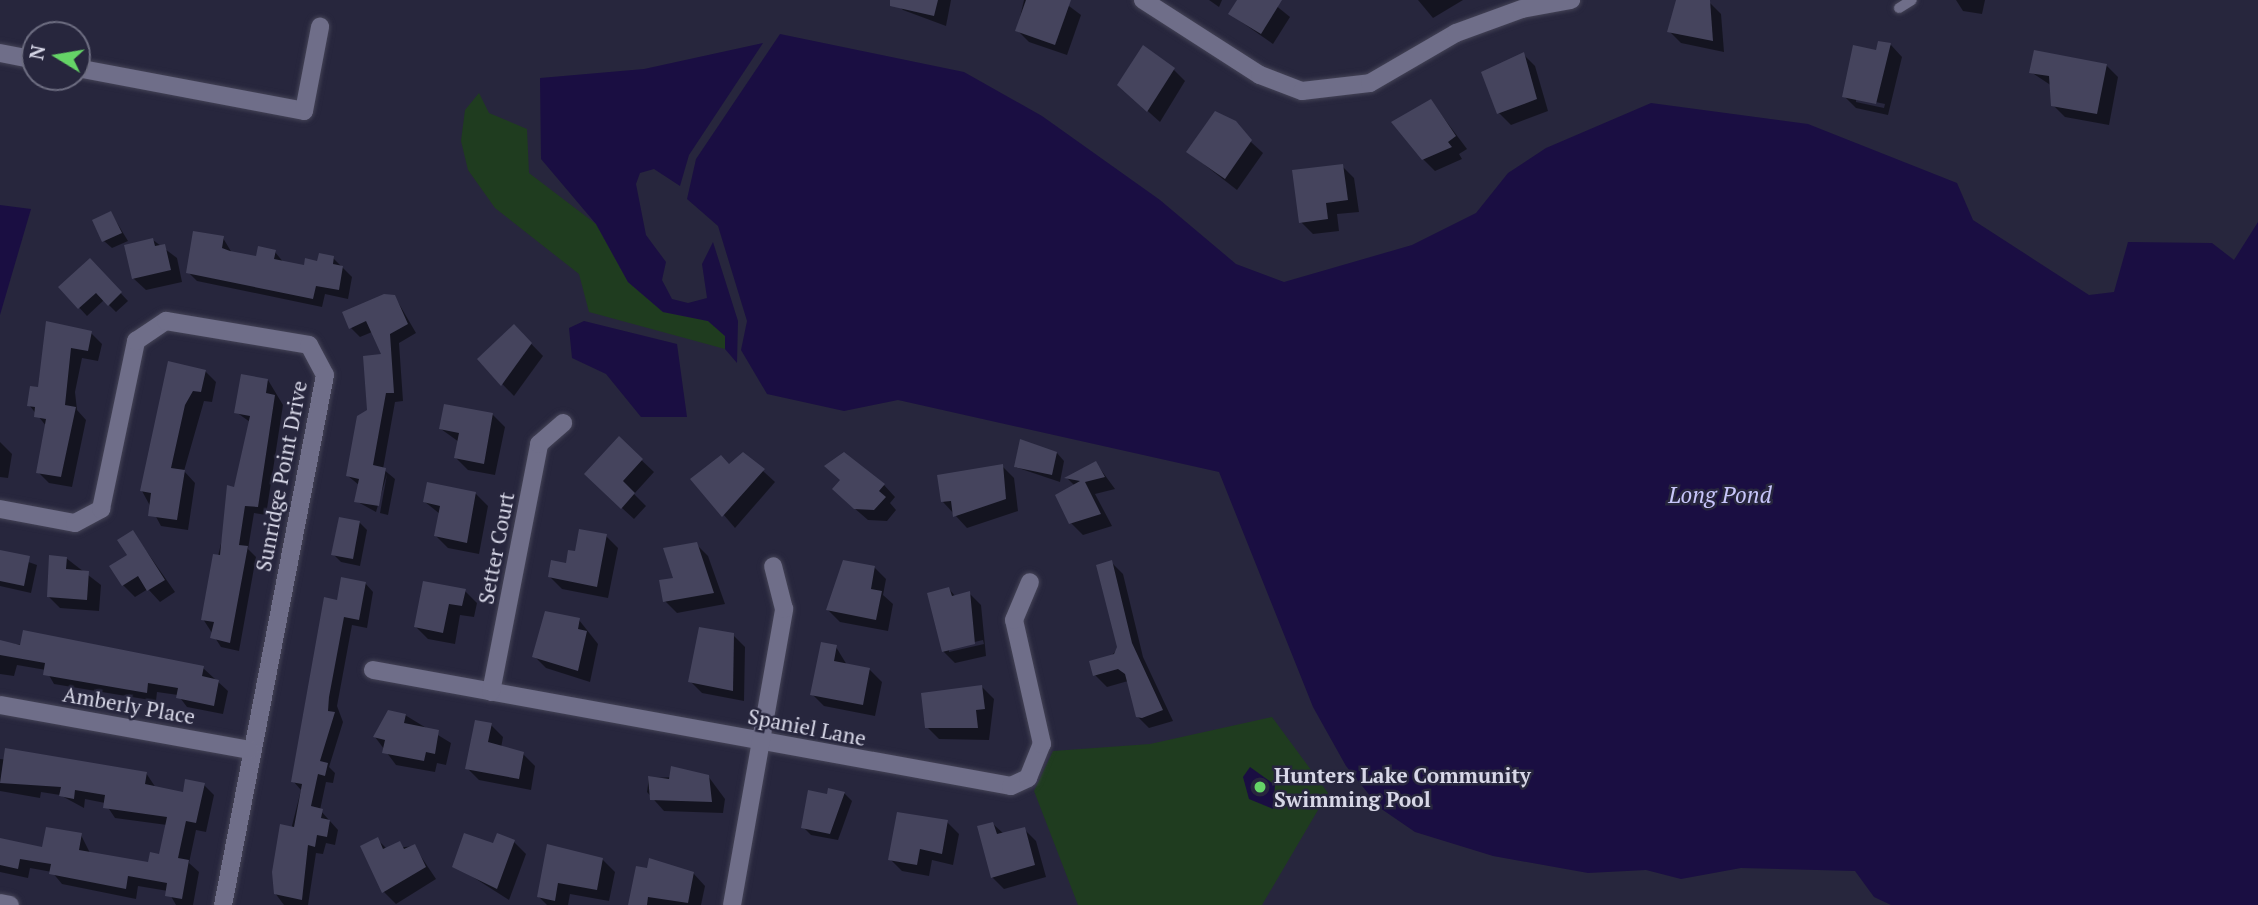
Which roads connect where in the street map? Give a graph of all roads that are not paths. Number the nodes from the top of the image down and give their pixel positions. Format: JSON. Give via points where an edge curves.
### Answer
{"nodes":[{"id":1,"x":1143,"y":0,"type":"edge"},
{"id":2,"x":1571,"y":0,"type":"edge"},
{"id":3,"x":1912,"y":0,"type":"edge"},
{"id":4,"x":1899,"y":8,"type":"dead end"},
{"id":5,"x":320,"y":27,"type":"dead end"},
{"id":6,"x":0,"y":53,"type":"edge"},
{"id":7,"x":21,"y":57,"type":"edge"},
{"id":8,"x":91,"y":71,"type":"edge"},
{"id":9,"x":563,"y":423,"type":"dead end"},
{"id":10,"x":0,"y":509,"type":"edge"},
{"id":11,"x":773,"y":566,"type":"dead end"},
{"id":12,"x":1030,"y":582,"type":"dead end"},
{"id":13,"x":373,"y":670,"type":"dead end"},
{"id":14,"x":491,"y":692,"type":"junction"},
{"id":15,"x":0,"y":705,"type":"edge"},
{"id":16,"x":761,"y":741,"type":"junction"},
{"id":17,"x":250,"y":750,"type":"junction"},
{"id":18,"x":0,"y":903,"type":"edge"},
{"id":19,"x":10,"y":905,"type":"edge"},
{"id":20,"x":223,"y":905,"type":"edge"},
{"id":21,"x":732,"y":905,"type":"edge"}],
"edges":[{"from":1,"to":2,"type":"street","via":[[1260,75],[1303,92],[1370,83],[1457,33],[1522,9]]},
{"from":3,"to":4,"type":"lane"},
{"from":5,"to":8,"type":"street","via":[[304,111]]},
{"from":6,"to":7,"type":"street"},
{"from":9,"to":14,"type":"street","name":"Setter Court","via":[[539,444]]},
{"from":10,"to":17,"type":"street","name":"Sunridge Point Drive","via":[[75,523],[101,509],[136,341],[166,321],[309,345],[325,375]]},
{"from":11,"to":16,"type":"street","via":[[784,609]]},
{"from":12,"to":16,"type":"street","name":"Spaniel Lane","via":[[1014,620],[1042,744],[1028,778],[994,786]]},
{"from":13,"to":14,"type":"street","name":"Spaniel Lane"},
{"from":14,"to":16,"type":"street","name":"Spaniel Lane"},
{"from":15,"to":17,"type":"street","name":"Amberly Place"},
{"from":16,"to":21,"type":"street"},
{"from":17,"to":20,"type":"street","name":"Sunridge Point Drive"},
{"from":18,"to":19,"type":"street"}]}
